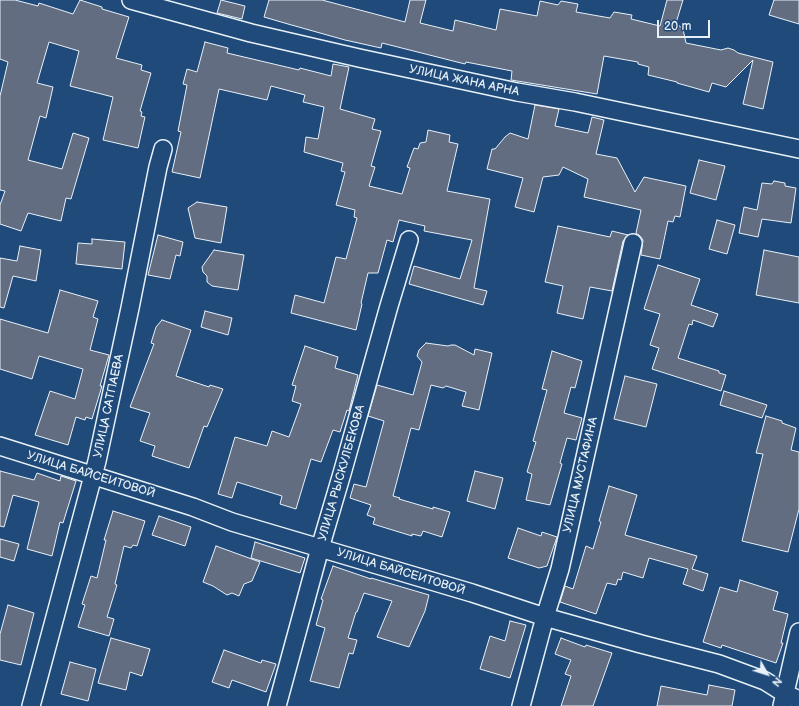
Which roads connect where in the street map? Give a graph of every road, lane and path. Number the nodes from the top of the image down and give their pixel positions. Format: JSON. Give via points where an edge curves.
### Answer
{"nodes":[{"id":1,"x":131,"y":0,"type":"edge"},
{"id":2,"x":163,"y":149,"type":"dead end"},
{"id":3,"x":799,"y":149,"type":"edge"},
{"id":4,"x":409,"y":240,"type":"dead end"},
{"id":5,"x":633,"y":243,"type":"dead end"},
{"id":6,"x":0,"y":446,"type":"edge"},
{"id":7,"x":93,"y":476,"type":"junction"},
{"id":8,"x":320,"y":548,"type":"junction"},
{"id":9,"x":545,"y":617,"type":"junction"},
{"id":10,"x":799,"y":632,"type":"edge"},
{"id":11,"x":788,"y":700,"type":"edge"},
{"id":12,"x":31,"y":706,"type":"edge"},
{"id":13,"x":277,"y":706,"type":"edge"},
{"id":14,"x":521,"y":706,"type":"edge"}],
"edges":[{"from":1,"to":3,"type":"street","name":"УЛИЦА ЖАНА АРНА","via":[[251,33],[359,58]]},
{"from":2,"to":7,"type":"street","name":"УЛИЦА САТПАЕВА"},
{"from":4,"to":8,"type":"street","name":"УЛИЦА РЫСКУЛБЕКОВА"},
{"from":5,"to":9,"type":"street","name":"УЛИЦА МУСТАФИНА","via":[[560,569]]},
{"from":6,"to":7,"type":"street","name":"УЛИЦА БАЙСЕИТОВОЙ"},
{"from":7,"to":8,"type":"street","name":"УЛИЦА БАЙСЕИТОВОЙ"},
{"from":7,"to":12,"type":"street","name":"УЛИЦА САТПАЕВА"},
{"from":8,"to":9,"type":"street","name":"УЛИЦА БАЙСЕИТОВОЙ"},
{"from":8,"to":13,"type":"street","name":"УЛИЦА РЫСКУЛБЕКОВА"},
{"from":9,"to":11,"type":"street","name":"УЛИЦА БАЙСЕИТОВОЙ","via":[[719,664],[766,681]]},
{"from":9,"to":14,"type":"street","name":"УЛИЦА МУСТАФИНА"},
{"from":10,"to":11,"type":"street"}]}
